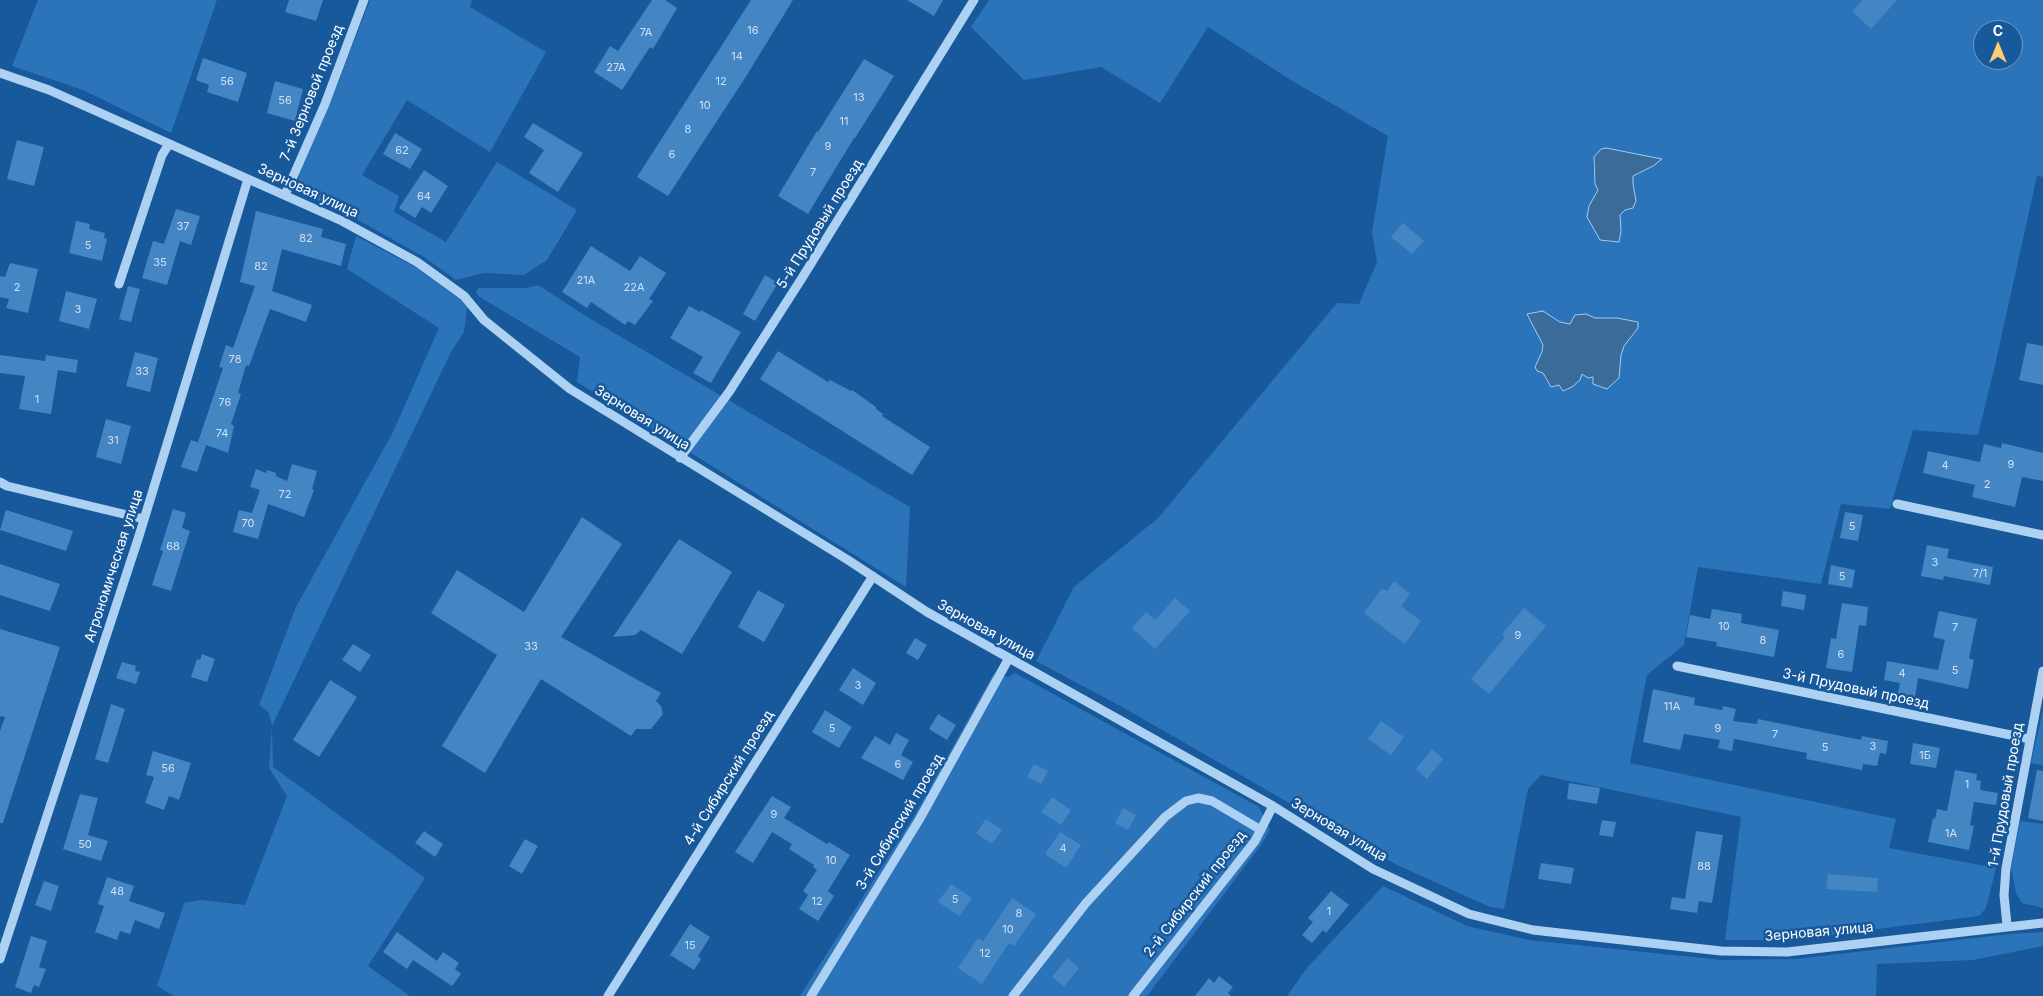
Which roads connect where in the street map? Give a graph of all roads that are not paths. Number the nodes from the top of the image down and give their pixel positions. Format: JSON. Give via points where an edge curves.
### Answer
{"nodes":[{"id":1,"x":364,"y":0,"type":"edge"},
{"id":2,"x":974,"y":0,"type":"edge"},
{"id":3,"x":0,"y":73,"type":"edge"},
{"id":4,"x":169,"y":144,"type":"junction"},
{"id":5,"x":248,"y":178,"type":"junction"},
{"id":6,"x":285,"y":195,"type":"junction"},
{"id":7,"x":119,"y":284,"type":"dead end"},
{"id":8,"x":680,"y":458,"type":"junction"},
{"id":9,"x":0,"y":482,"type":"edge"},
{"id":10,"x":1896,"y":504,"type":"dead end"},
{"id":11,"x":144,"y":519,"type":"junction"},
{"id":12,"x":2043,"y":535,"type":"edge"},
{"id":13,"x":873,"y":576,"type":"junction"},
{"id":14,"x":1009,"y":658,"type":"junction"},
{"id":15,"x":1677,"y":666,"type":"dead end"},
{"id":16,"x":2043,"y":670,"type":"edge"},
{"id":17,"x":2030,"y":739,"type":"junction"},
{"id":18,"x":1273,"y":806,"type":"junction"},
{"id":19,"x":1261,"y":830,"type":"junction"},
{"id":20,"x":2043,"y":923,"type":"edge"},
{"id":21,"x":2007,"y":925,"type":"junction"},
{"id":22,"x":0,"y":959,"type":"edge"},
{"id":23,"x":608,"y":996,"type":"edge"},
{"id":24,"x":810,"y":996,"type":"edge"},
{"id":25,"x":1013,"y":996,"type":"edge"},
{"id":26,"x":1133,"y":996,"type":"edge"}],
"edges":[{"from":1,"to":6,"type":"street","name":"7-й Зерновой проезд","via":[[325,104]]},
{"from":2,"to":8,"type":"street","name":"5-й Прудовый проезд","via":[[812,263],[728,392]]},
{"from":3,"to":4,"type":"street","name":"Зерновая улица","via":[[49,90]]},
{"from":4,"to":5,"type":"street","name":"Зерновая улица"},
{"from":4,"to":7,"type":"street","via":[[162,156]]},
{"from":5,"to":6,"type":"street","name":"Зерновая улица"},
{"from":5,"to":11,"type":"street","name":"Агрономическая улица"},
{"from":6,"to":8,"type":"street","name":"Зерновая улица","via":[[342,221],[416,262],[464,296],[484,320],[541,368]]},
{"from":8,"to":13,"type":"street","name":"Зерновая улица"},
{"from":9,"to":11,"type":"street"},
{"from":10,"to":12,"type":"street"},
{"from":11,"to":22,"type":"street","name":"Агрономическая улица"},
{"from":13,"to":14,"type":"street","name":"Зерновая улица","via":[[927,612]]},
{"from":13,"to":23,"type":"street","name":"4-й Сибирский проезд"},
{"from":14,"to":18,"type":"street","name":"Зерновая улица"},
{"from":14,"to":24,"type":"street","name":"3-й Сибирский проезд","via":[[919,820]]},
{"from":15,"to":17,"type":"street","name":"3-й Прудовый проезд"},
{"from":16,"to":17,"type":"street","name":"1-й Прудовый проезд"},
{"from":17,"to":21,"type":"street","name":"1-й Прудовый проезд","via":[[2006,868]]},
{"from":18,"to":19,"type":"street","name":"2-й Сибирский проезд"},
{"from":18,"to":21,"type":"street","name":"Зерновая улица","via":[[1382,873],[1469,914],[1533,930],[1721,951],[1788,952]]},
{"from":19,"to":25,"type":"street","via":[[1212,800],[1198,798],[1186,801],[1165,817],[1086,903]]},
{"from":19,"to":26,"type":"street","name":"2-й Сибирский проезд"},
{"from":20,"to":21,"type":"street","name":"Зерновая улица"}]}
